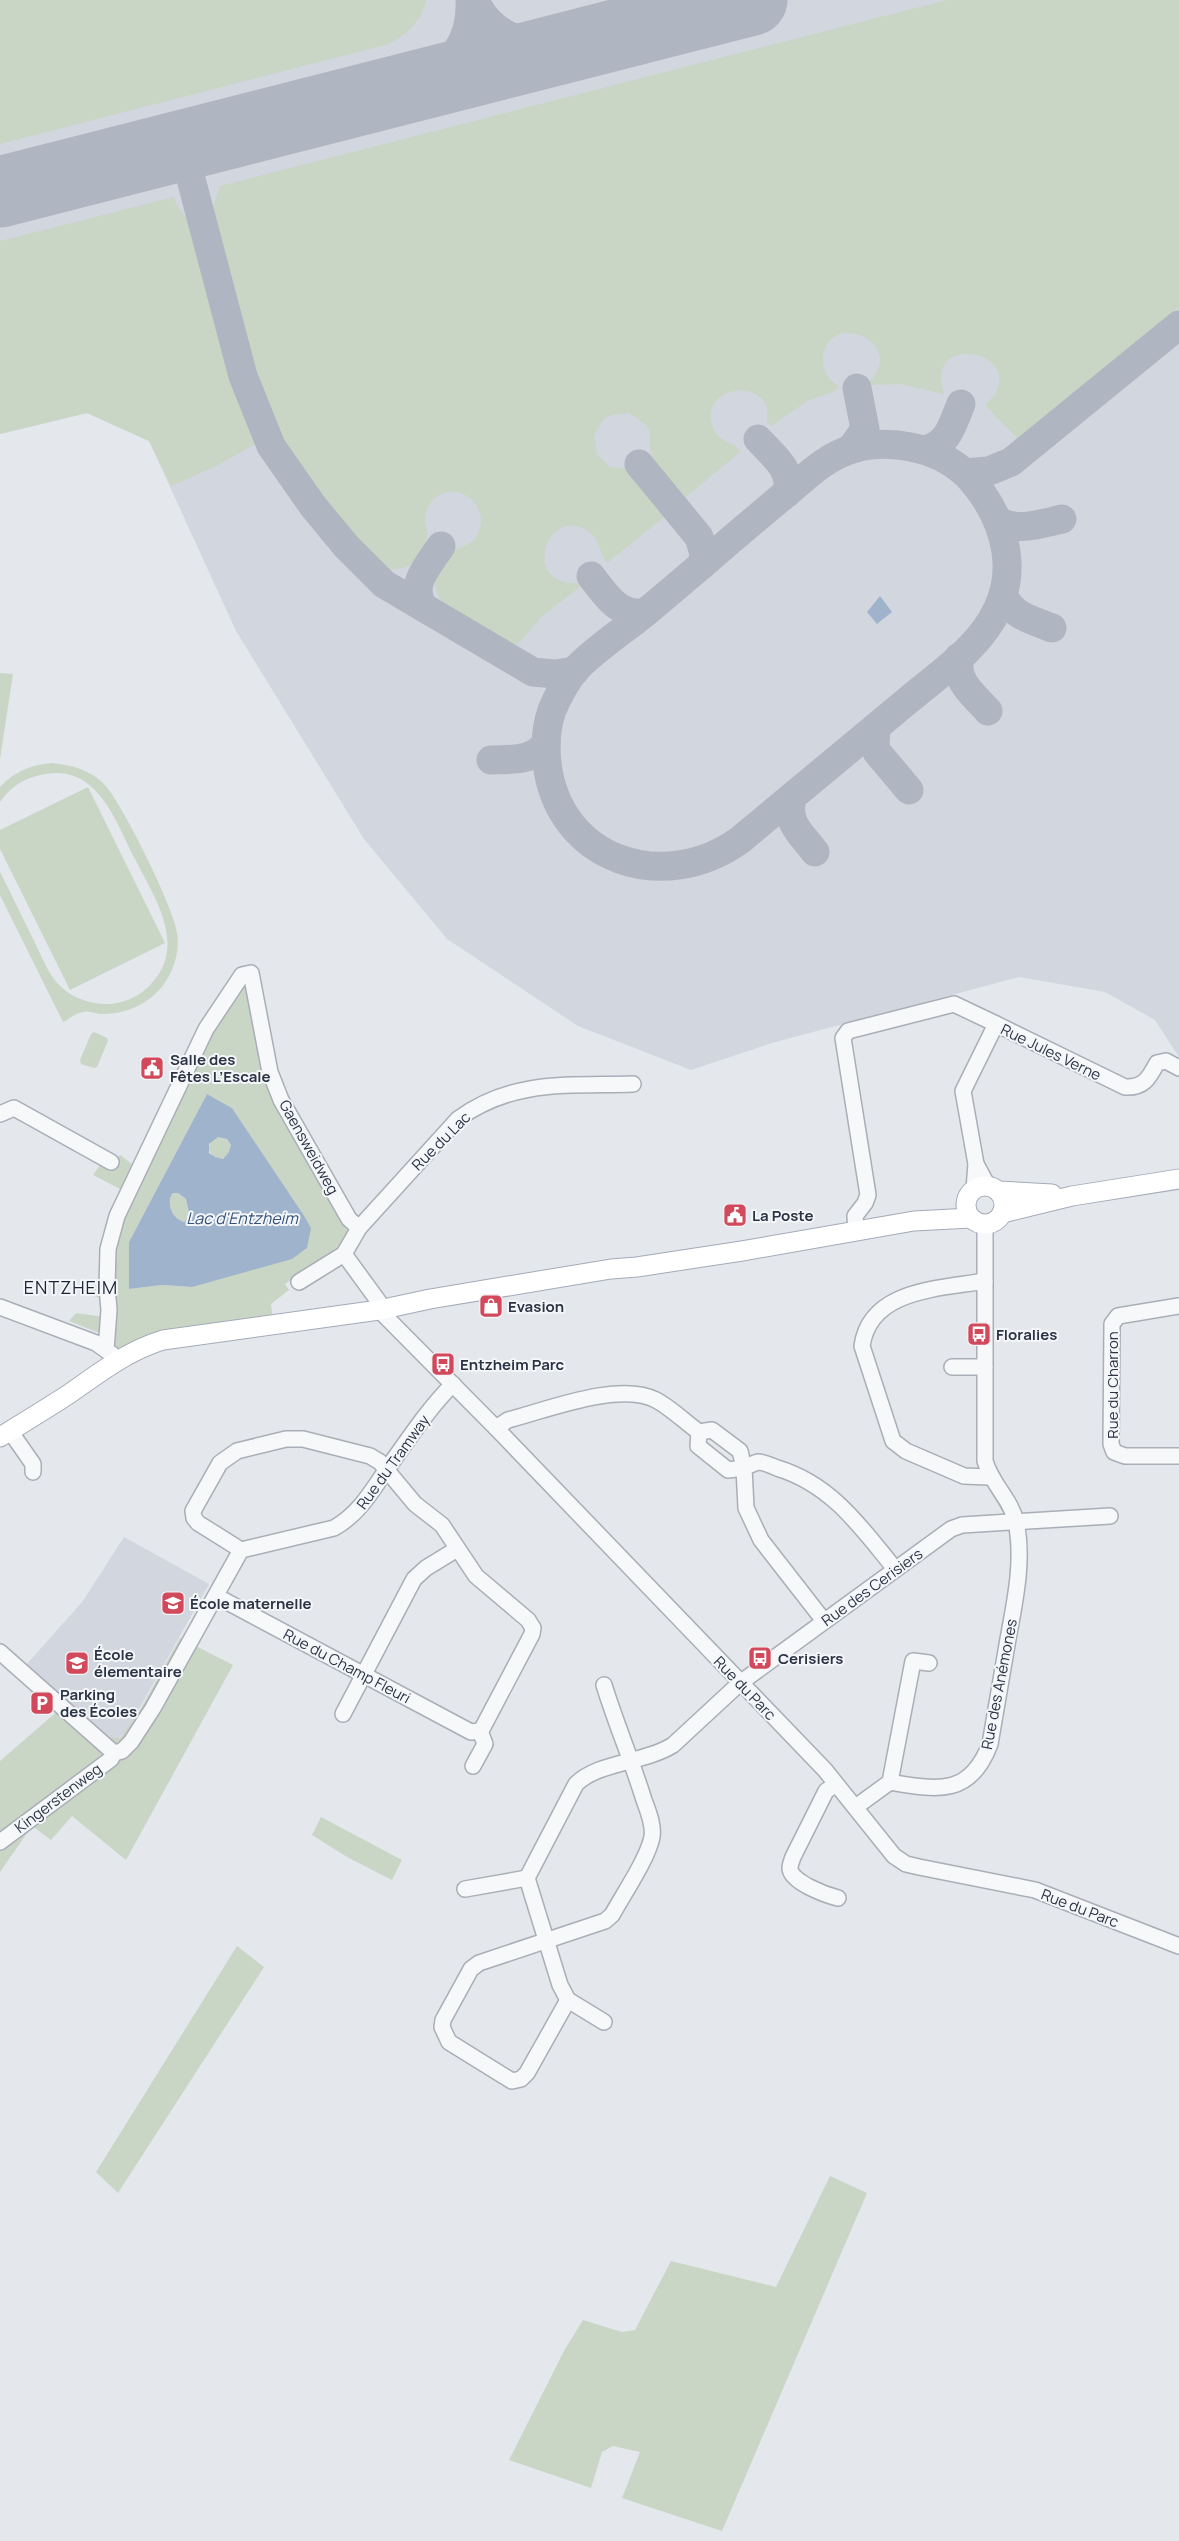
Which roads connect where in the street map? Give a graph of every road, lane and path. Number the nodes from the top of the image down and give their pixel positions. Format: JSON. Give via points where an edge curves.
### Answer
{"nodes":[{"id":1,"x":996,"y":1024,"type":"junction"},
{"id":2,"x":1179,"y":1068,"type":"edge"},
{"id":3,"x":633,"y":1084,"type":"dead end"},
{"id":4,"x":0,"y":1114,"type":"edge"},
{"id":5,"x":111,"y":1162,"type":"dead end"},
{"id":6,"x":1179,"y":1179,"type":"edge"},
{"id":7,"x":1072,"y":1196,"type":"junction"},
{"id":8,"x":980,"y":1201,"type":"junction"},
{"id":9,"x":359,"y":1228,"type":"junction"},
{"id":10,"x":856,"y":1232,"type":"junction"},
{"id":11,"x":344,"y":1254,"type":"junction"},
{"id":12,"x":985,"y":1281,"type":"junction"},
{"id":13,"x":299,"y":1282,"type":"dead end"},
{"id":14,"x":1179,"y":1306,"type":"edge"},
{"id":15,"x":0,"y":1307,"type":"edge"},
{"id":16,"x":379,"y":1310,"type":"junction"},
{"id":17,"x":112,"y":1355,"type":"junction"},
{"id":18,"x":952,"y":1367,"type":"dead end"},
{"id":19,"x":985,"y":1367,"type":"junction"},
{"id":20,"x":453,"y":1384,"type":"junction"},
{"id":21,"x":496,"y":1428,"type":"junction"},
{"id":22,"x":699,"y":1432,"type":"junction"},
{"id":23,"x":5,"y":1434,"type":"edge"},
{"id":24,"x":1179,"y":1456,"type":"edge"},
{"id":25,"x":744,"y":1468,"type":"junction"},
{"id":26,"x":386,"y":1470,"type":"junction"},
{"id":27,"x":34,"y":1472,"type":"dead end"},
{"id":28,"x":990,"y":1477,"type":"junction"},
{"id":29,"x":1110,"y":1516,"type":"dead end"},
{"id":30,"x":1016,"y":1521,"type":"junction"},
{"id":31,"x":457,"y":1549,"type":"junction"},
{"id":32,"x":241,"y":1550,"type":"junction"},
{"id":33,"x":895,"y":1569,"type":"junction"},
{"id":34,"x":216,"y":1596,"type":"junction"},
{"id":35,"x":824,"y":1621,"type":"junction"},
{"id":36,"x":0,"y":1652,"type":"edge"},
{"id":37,"x":929,"y":1663,"type":"dead end"},
{"id":38,"x":364,"y":1675,"type":"junction"},
{"id":39,"x":740,"y":1683,"type":"junction"},
{"id":40,"x":604,"y":1685,"type":"dead end"},
{"id":41,"x":343,"y":1714,"type":"dead end"},
{"id":42,"x":480,"y":1731,"type":"junction"},
{"id":43,"x":114,"y":1753,"type":"junction"},
{"id":44,"x":633,"y":1762,"type":"junction"},
{"id":45,"x":473,"y":1766,"type":"dead end"},
{"id":46,"x":890,"y":1782,"type":"junction"},
{"id":47,"x":836,"y":1784,"type":"junction"},
{"id":48,"x":856,"y":1806,"type":"junction"},
{"id":49,"x":0,"y":1842,"type":"edge"},
{"id":50,"x":528,"y":1878,"type":"junction"},
{"id":51,"x":465,"y":1888,"type":"dead end"},
{"id":52,"x":838,"y":1898,"type":"dead end"},
{"id":53,"x":546,"y":1938,"type":"junction"},
{"id":54,"x":1179,"y":1946,"type":"edge"},
{"id":55,"x":568,"y":2000,"type":"junction"},
{"id":56,"x":604,"y":2022,"type":"dead end"}],
"edges":[{"from":1,"to":2,"type":"street","name":"Rue Jules Verne","via":[[1125,1087],[1135,1088],[1144,1084],[1157,1063],[1166,1061]]},
{"from":1,"to":8,"type":"street","name":"Rue Jules Verne","via":[[963,1091]]},
{"from":1,"to":10,"type":"street","via":[[954,1004],[848,1031],[843,1038],[868,1195],[855,1216]]},
{"from":3,"to":9,"type":"street","name":"Rue du Lac","via":[[512,1091],[476,1106],[458,1119]]},
{"from":4,"to":5,"type":"street","via":[[14,1108]]},
{"from":6,"to":7,"type":"main road"},
{"from":7,"to":8,"type":"main road"},
{"from":7,"to":8,"type":"main road","via":[[1002,1213],[1003,1201]]},
{"from":8,"to":10,"type":"main road","via":[[914,1221]]},
{"from":8,"to":12,"type":"street"},
{"from":9,"to":11,"type":"street","name":"Rue du Lac"},
{"from":9,"to":17,"type":"street","name":"Gaensweidweg","via":[[349,1219],[281,1100],[270,1072],[251,973],[242,975],[206,1030],[117,1216],[108,1249]]},
{"from":10,"to":16,"type":"main road","via":[[611,1269]]},
{"from":11,"to":13,"type":"street","name":"Rue du Lac"},
{"from":11,"to":16,"type":"street","via":[[379,1302]]},
{"from":12,"to":19,"type":"street"},
{"from":12,"to":28,"type":"street","via":[[902,1297],[869,1321],[862,1346],[893,1441],[906,1451],[964,1476]]},
{"from":14,"to":24,"type":"street","name":"Rue du Charron","via":[[1118,1316],[1112,1324],[1111,1444],[1114,1452],[1125,1456]]},
{"from":15,"to":17,"type":"street","via":[[96,1343]]},
{"from":16,"to":17,"type":"main road","via":[[200,1335]]},
{"from":16,"to":20,"type":"street","name":"Rue du Parc"},
{"from":17,"to":23,"type":"main road"},
{"from":18,"to":19,"type":"street"},
{"from":19,"to":28,"type":"street","via":[[985,1461]]},
{"from":20,"to":21,"type":"street","name":"Rue du Parc"},
{"from":20,"to":26,"type":"street","name":"Rue du Tramway"},
{"from":21,"to":22,"type":"street","via":[[508,1420],[610,1393],[637,1394],[656,1400]]},
{"from":21,"to":39,"type":"street","name":"Rue du Parc"},
{"from":22,"to":25,"type":"street","via":[[712,1430],[740,1451]]},
{"from":22,"to":25,"type":"street","via":[[698,1446],[720,1464],[728,1470]]},
{"from":23,"to":27,"type":"street","via":[[33,1464]]},
{"from":25,"to":33,"type":"street","via":[[758,1462],[815,1484],[854,1517]]},
{"from":25,"to":35,"type":"street","via":[[746,1508],[761,1540]]},
{"from":26,"to":31,"type":"street","via":[[415,1504],[442,1525]]},
{"from":26,"to":32,"type":"street","name":"Rue du Tramway","via":[[347,1521],[334,1528]]},
{"from":26,"to":32,"type":"street","via":[[370,1456],[303,1439],[286,1439],[236,1451],[220,1463],[193,1511],[198,1523]]},
{"from":28,"to":30,"type":"street"},
{"from":29,"to":30,"type":"street","name":"Rue des Cerisiers"},
{"from":30,"to":33,"type":"street","name":"Rue des Cerisiers","via":[[962,1525],[951,1529]]},
{"from":30,"to":46,"type":"street","name":"Rue des Anémones","via":[[1019,1543],[1017,1588],[990,1744],[984,1761],[970,1777],[956,1786],[933,1789]]},
{"from":31,"to":38,"type":"street","via":[[426,1568],[414,1580]]},
{"from":31,"to":42,"type":"street","via":[[476,1576],[533,1628]]},
{"from":32,"to":34,"type":"street"},
{"from":33,"to":35,"type":"street","name":"Rue des Cerisiers"},
{"from":34,"to":38,"type":"street","name":"Rue du Champ Fleuri"},
{"from":34,"to":43,"type":"street","via":[[136,1733],[122,1751]]},
{"from":35,"to":39,"type":"street","name":"Rue des Cerisiers"},
{"from":36,"to":43,"type":"street"},
{"from":37,"to":46,"type":"street","via":[[913,1661]]},
{"from":38,"to":41,"type":"street"},
{"from":38,"to":42,"type":"street","name":"Rue du Champ Fleuri","via":[[471,1732]]},
{"from":39,"to":44,"type":"street","name":"Rue des Cerisiers","via":[[673,1745]]},
{"from":39,"to":47,"type":"street","name":"Rue du Parc"},
{"from":40,"to":44,"type":"street"},
{"from":42,"to":45,"type":"street","via":[[485,1744]]},
{"from":43,"to":49,"type":"street","name":"Kingerstenweg","via":[[111,1759]]},
{"from":44,"to":50,"type":"street","name":"Rue des Cerisiers","via":[[586,1774],[576,1784]]},
{"from":44,"to":53,"type":"street","via":[[651,1822],[652,1836],[647,1850],[612,1915],[605,1921]]},
{"from":46,"to":48,"type":"street"},
{"from":47,"to":48,"type":"street","name":"Rue du Parc"},
{"from":47,"to":52,"type":"street","via":[[826,1791],[790,1868],[792,1876],[801,1882]]},
{"from":48,"to":54,"type":"street","name":"Rue du Parc","via":[[894,1856],[906,1864],[1035,1890]]},
{"from":50,"to":51,"type":"street"},
{"from":50,"to":53,"type":"street"},
{"from":53,"to":55,"type":"street","via":[[560,1985]]},
{"from":53,"to":55,"type":"street","via":[[471,1969],[442,2027],[449,2042],[512,2081],[527,2073]]},
{"from":55,"to":56,"type":"street"}]}
